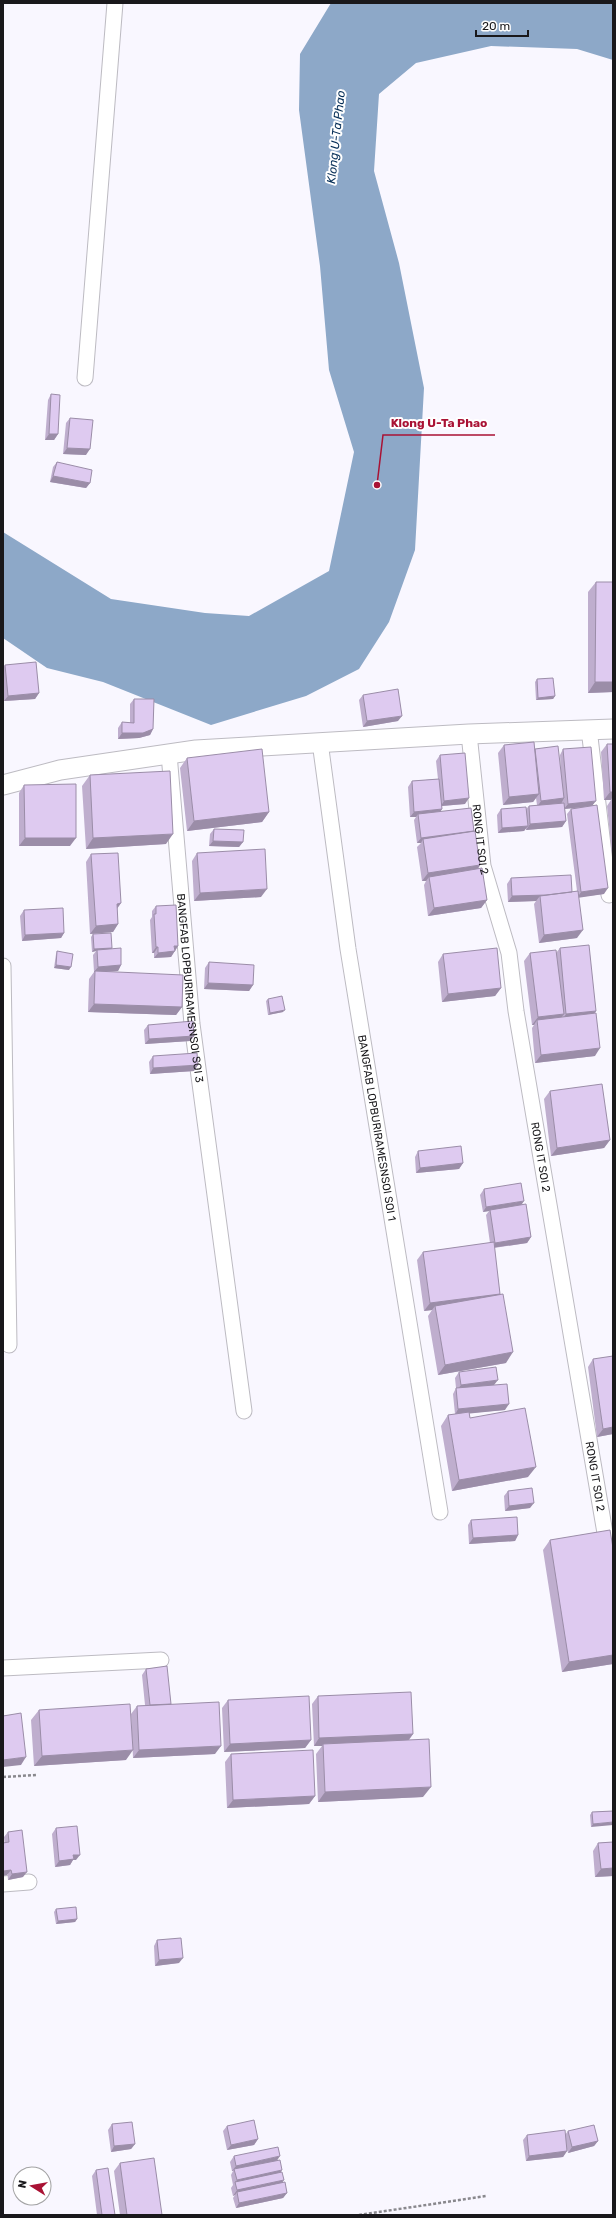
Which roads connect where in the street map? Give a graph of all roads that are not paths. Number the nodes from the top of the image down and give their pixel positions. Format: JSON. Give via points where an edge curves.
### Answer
{"nodes":[{"id":1,"x":115,"y":3,"type":"edge"},
{"id":2,"x":84,"y":378,"type":"dead end"},
{"id":3,"x":589,"y":729,"type":"junction"},
{"id":4,"x":613,"y":729,"type":"edge"},
{"id":5,"x":469,"y":734,"type":"junction"},
{"id":6,"x":320,"y":742,"type":"junction"},
{"id":7,"x":169,"y":754,"type":"junction"},
{"id":8,"x":3,"y":785,"type":"edge"},
{"id":9,"x":609,"y":895,"type":"edge"},
{"id":10,"x":3,"y":966,"type":"edge"},
{"id":11,"x":9,"y":1345,"type":"dead end"},
{"id":12,"x":244,"y":1411,"type":"dead end"},
{"id":13,"x":440,"y":1512,"type":"dead end"},
{"id":14,"x":613,"y":1580,"type":"edge"},
{"id":15,"x":160,"y":1660,"type":"dead end"},
{"id":16,"x":3,"y":1668,"type":"edge"},
{"id":17,"x":29,"y":1882,"type":"dead end"},
{"id":18,"x":3,"y":1884,"type":"edge"}],
"edges":[{"from":1,"to":2,"type":"street"},
{"from":3,"to":4,"type":"street"},
{"from":3,"to":5,"type":"street"},
{"from":3,"to":9,"type":"street"},
{"from":5,"to":6,"type":"street"},
{"from":5,"to":14,"type":"street","name":"RONG IT SOI 2","via":[[483,866],[509,953],[516,1011]]},
{"from":6,"to":7,"type":"street"},
{"from":6,"to":13,"type":"street","name":"BANGFAB LOPBURIRAMESNSOI SOI 1","via":[[348,949]]},
{"from":7,"to":8,"type":"street","via":[[60,770]]},
{"from":7,"to":12,"type":"street","name":"BANGFAB LOPBURIRAMESNSOI SOI 3","via":[[192,1024]]},
{"from":10,"to":11,"type":"street"},
{"from":15,"to":16,"type":"street"},
{"from":17,"to":18,"type":"street"}]}
